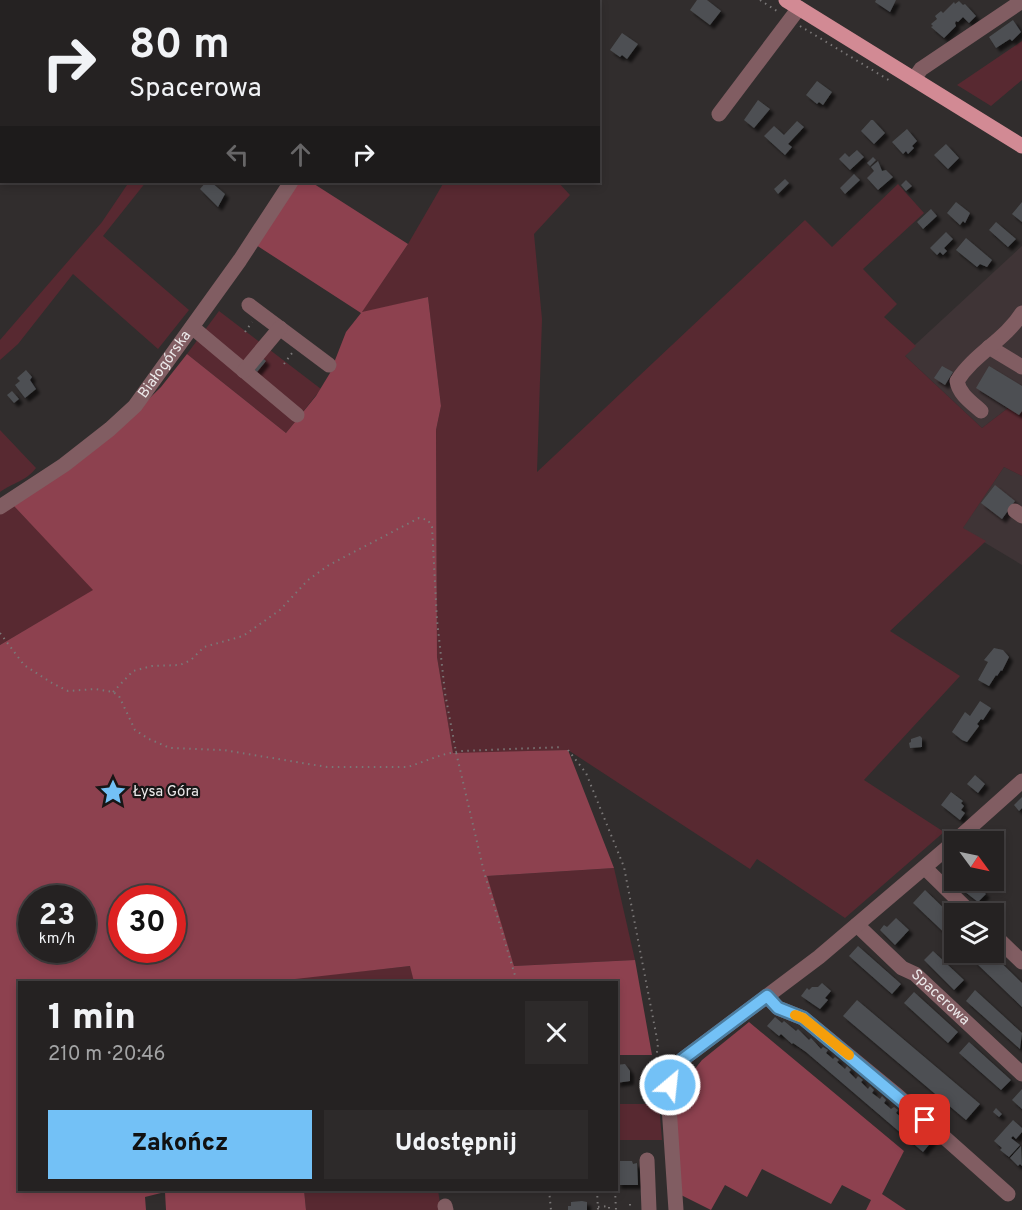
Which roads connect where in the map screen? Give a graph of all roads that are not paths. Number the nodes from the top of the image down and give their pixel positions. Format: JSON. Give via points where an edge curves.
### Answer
{"nodes":[{"id":1,"x":1022,"y":1,"type":"edge"},
{"id":2,"x":793,"y":4,"type":"edge"},
{"id":3,"x":914,"y":79,"type":"junction"},
{"id":4,"x":719,"y":114,"type":"dead end"},
{"id":5,"x":1022,"y":146,"type":"edge"},
{"id":6,"x":290,"y":183,"type":"edge"},
{"id":7,"x":249,"y":305,"type":"dead end"},
{"id":8,"x":1022,"y":313,"type":"edge"},
{"id":9,"x":192,"y":327,"type":"junction"},
{"id":10,"x":280,"y":328,"type":"junction"},
{"id":11,"x":989,"y":347,"type":"junction"},
{"id":12,"x":328,"y":365,"type":"dead end"},
{"id":13,"x":1022,"y":367,"type":"edge"},
{"id":14,"x":244,"y":371,"type":"junction"},
{"id":15,"x":981,"y":411,"type":"dead end"},
{"id":16,"x":297,"y":415,"type":"dead end"},
{"id":17,"x":0,"y":507,"type":"edge"},
{"id":18,"x":1022,"y":781,"type":"edge"},
{"id":19,"x":966,"y":831,"type":"edge"},
{"id":20,"x":944,"y":851,"type":"edge"},
{"id":21,"x":924,"y":868,"type":"junction"},
{"id":22,"x":961,"y":903,"type":"edge"},
{"id":23,"x":856,"y":925,"type":"junction"},
{"id":24,"x":1004,"y":945,"type":"edge"},
{"id":25,"x":1022,"y":962,"type":"edge"},
{"id":26,"x":767,"y":996,"type":"junction"},
{"id":27,"x":1022,"y":1074,"type":"edge"},
{"id":28,"x":647,"y":1160,"type":"dead end"},
{"id":29,"x":1008,"y":1194,"type":"dead end"},
{"id":30,"x":649,"y":1210,"type":"edge"},
{"id":31,"x":676,"y":1210,"type":"edge"}],
"edges":[{"from":1,"to":3,"type":"street","via":[[921,69]]},
{"from":2,"to":3,"type":"main road"},
{"from":2,"to":4,"type":"street"},
{"from":3,"to":5,"type":"main road"},
{"from":6,"to":9,"type":"street","name":"Białogórska"},
{"from":7,"to":10,"type":"street"},
{"from":8,"to":11,"type":"street"},
{"from":9,"to":14,"type":"street"},
{"from":9,"to":17,"type":"street","name":"Białogórska","via":[[125,416],[64,465]]},
{"from":10,"to":12,"type":"street"},
{"from":10,"to":14,"type":"street"},
{"from":11,"to":13,"type":"street"},
{"from":11,"to":15,"type":"street","via":[[964,369],[957,381],[958,388]]},
{"from":14,"to":16,"type":"street"},
{"from":18,"to":19,"type":"street"},
{"from":20,"to":21,"type":"street"},
{"from":21,"to":22,"type":"street"},
{"from":21,"to":23,"type":"street"},
{"from":23,"to":26,"type":"street"},
{"from":23,"to":27,"type":"street","name":"Spacerowa"},
{"from":24,"to":25,"type":"street"},
{"from":26,"to":29,"type":"street","via":[[778,1008],[803,1018],[898,1096]]},
{"from":26,"to":31,"type":"street","via":[[683,1059],[671,1073],[669,1106]]},
{"from":28,"to":30,"type":"street"}]}
